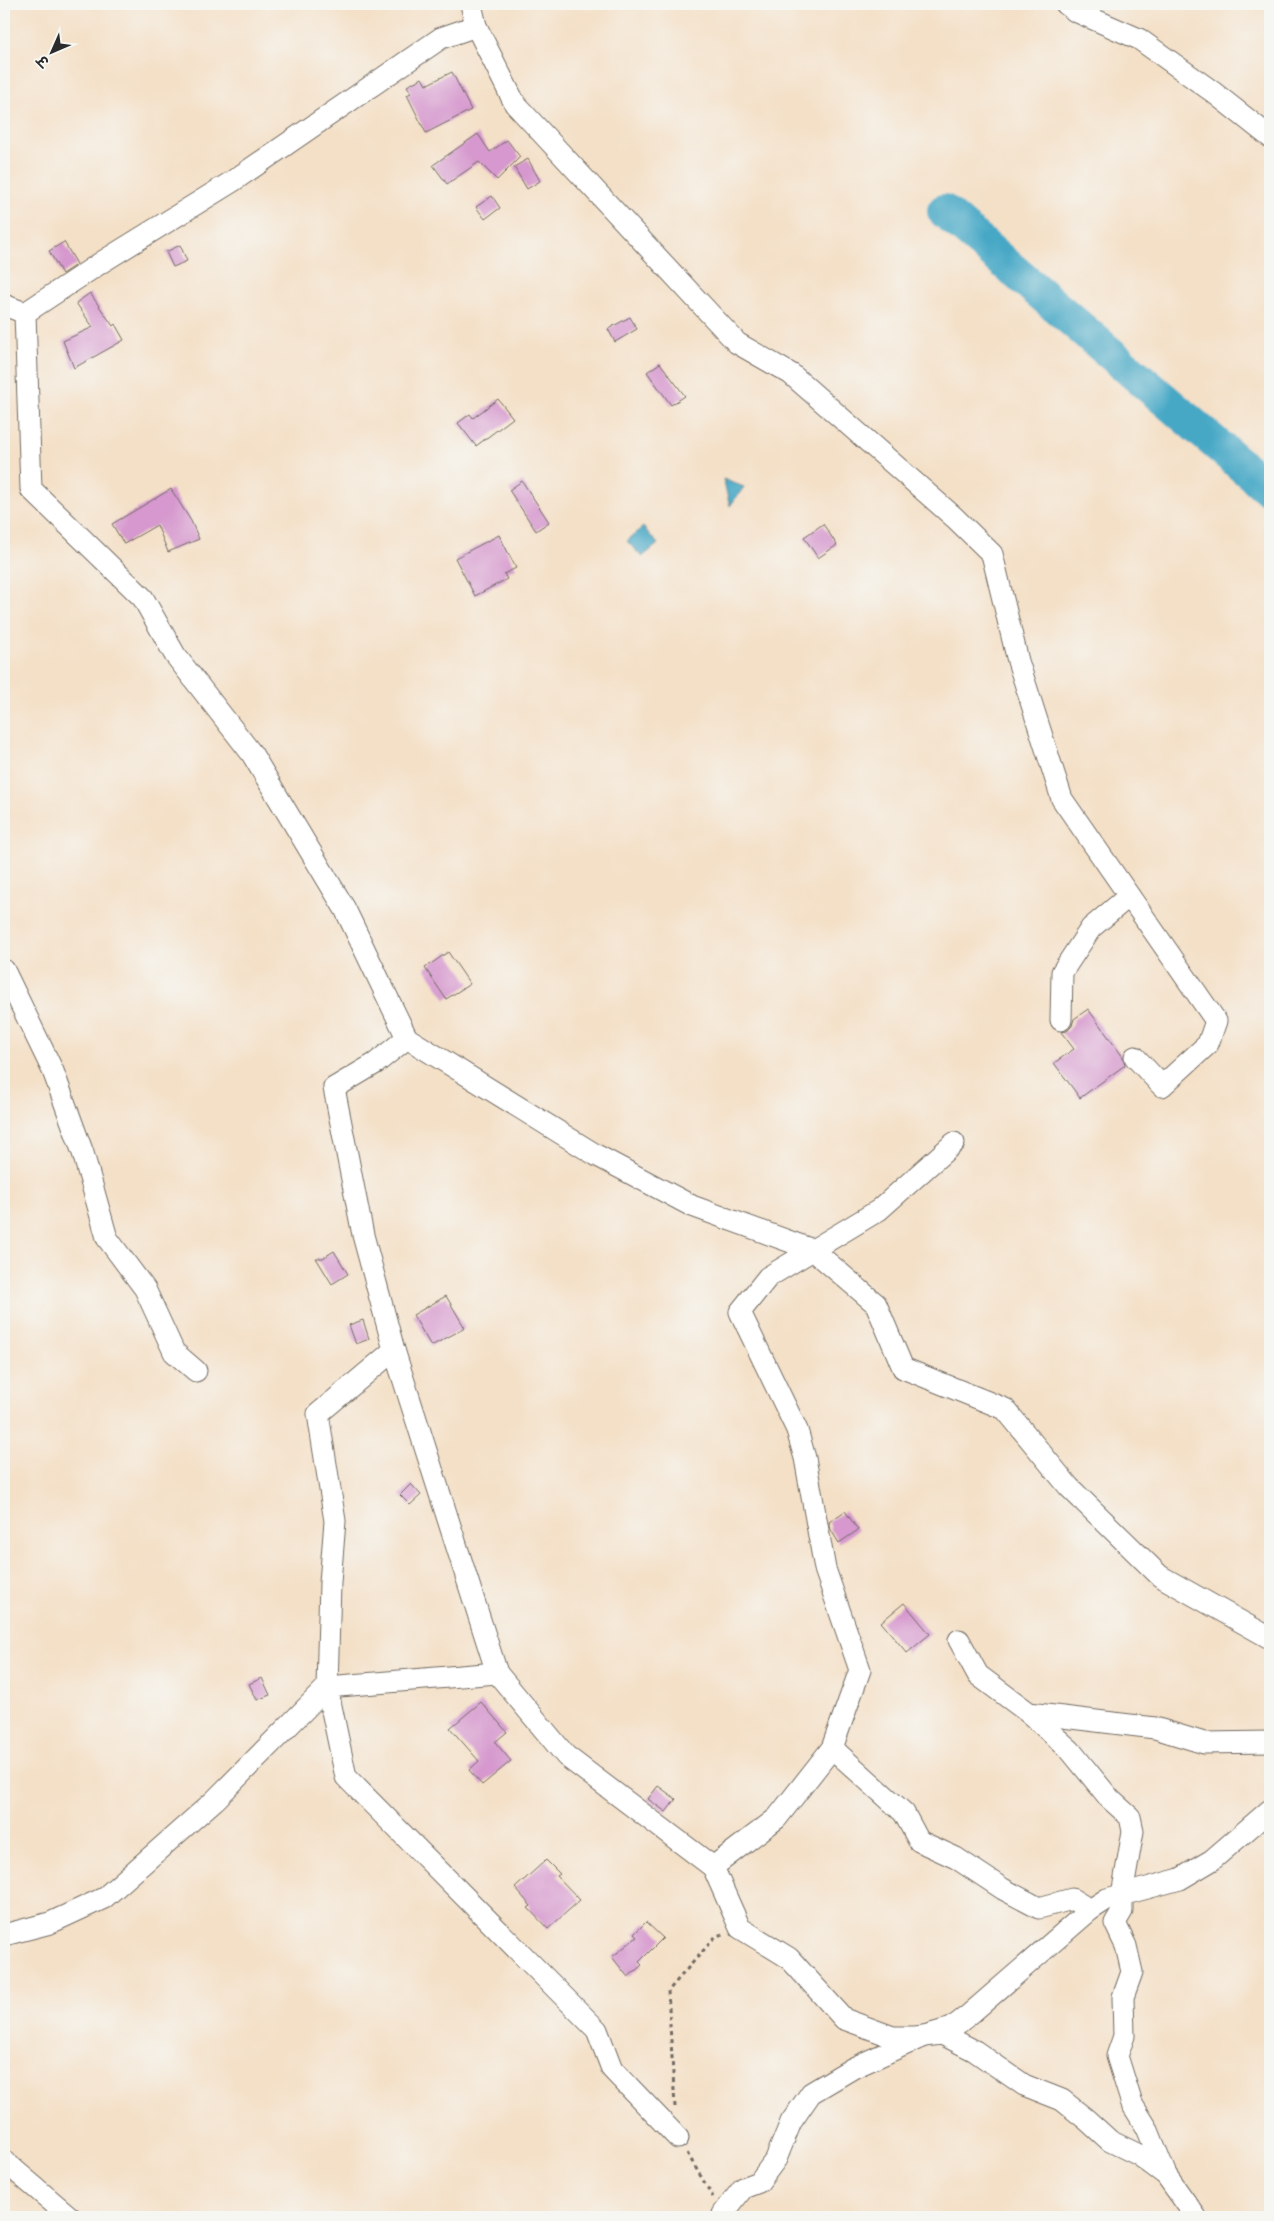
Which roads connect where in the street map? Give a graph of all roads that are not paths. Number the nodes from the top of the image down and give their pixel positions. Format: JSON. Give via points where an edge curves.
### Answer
{"nodes":[{"id":1,"x":471,"y":4,"type":"edge"},
{"id":2,"x":1066,"y":4,"type":"edge"},
{"id":3,"x":476,"y":26,"type":"junction"},
{"id":4,"x":1270,"y":137,"type":"edge"},
{"id":5,"x":4,"y":305,"type":"edge"},
{"id":6,"x":25,"y":313,"type":"junction"},
{"id":7,"x":1129,"y":896,"type":"junction"},
{"id":8,"x":4,"y":970,"type":"edge"},
{"id":9,"x":1061,"y":1020,"type":"dead end"},
{"id":10,"x":407,"y":1038,"type":"junction"},
{"id":11,"x":1135,"y":1058,"type":"dead end"},
{"id":12,"x":954,"y":1143,"type":"dead end"},
{"id":13,"x":813,"y":1250,"type":"junction"},
{"id":14,"x":394,"y":1350,"type":"junction"},
{"id":15,"x":196,"y":1371,"type":"dead end"},
{"id":16,"x":1270,"y":1638,"type":"edge"},
{"id":17,"x":959,"y":1640,"type":"dead end"},
{"id":18,"x":497,"y":1673,"type":"junction"},
{"id":19,"x":327,"y":1687,"type":"junction"},
{"id":20,"x":1029,"y":1713,"type":"junction"},
{"id":21,"x":1270,"y":1742,"type":"edge"},
{"id":22,"x":832,"y":1748,"type":"junction"},
{"id":23,"x":1270,"y":1810,"type":"edge"},
{"id":24,"x":713,"y":1867,"type":"junction"},
{"id":25,"x":1122,"y":1895,"type":"junction"},
{"id":26,"x":1090,"y":1910,"type":"junction"},
{"id":27,"x":4,"y":1935,"type":"edge"},
{"id":28,"x":924,"y":2036,"type":"junction"},
{"id":29,"x":678,"y":2138,"type":"road end"},
{"id":30,"x":4,"y":2161,"type":"edge"},
{"id":31,"x":1166,"y":2174,"type":"junction"},
{"id":32,"x":723,"y":2214,"type":"road end"},
{"id":33,"x":70,"y":2217,"type":"edge"},
{"id":34,"x":1196,"y":2217,"type":"edge"}],
"edges":[{"from":1,"to":3,"type":"street"},
{"from":2,"to":4,"type":"street","via":[[1075,12],[1139,39]]},
{"from":3,"to":6,"type":"street","via":[[441,38],[233,181]]},
{"from":3,"to":7,"type":"street","via":[[515,104],[737,343],[792,374],[992,554],[1018,661],[1062,799]]},
{"from":5,"to":6,"type":"street"},
{"from":6,"to":10,"type":"street","via":[[31,489],[143,598],[176,655],[252,754],[345,908]]},
{"from":7,"to":9,"type":"street","via":[[1091,928],[1062,972]]},
{"from":7,"to":11,"type":"street","via":[[1216,1021],[1208,1044],[1162,1086]]},
{"from":8,"to":15,"type":"street","via":[[52,1071],[84,1153],[108,1238],[145,1289],[174,1352]]},
{"from":10,"to":13,"type":"street","via":[[596,1155],[684,1202]]},
{"from":10,"to":14,"type":"street","via":[[376,1063],[334,1088],[363,1235]]},
{"from":12,"to":13,"type":"street","via":[[879,1210]]},
{"from":13,"to":16,"type":"street","via":[[876,1304],[903,1368],[1005,1409],[1069,1487],[1160,1576]]},
{"from":13,"to":22,"type":"street","via":[[768,1277],[740,1312],[796,1430],[805,1458],[825,1568],[860,1670]]},
{"from":14,"to":18,"type":"street"},
{"from":14,"to":19,"type":"street","via":[[318,1414],[335,1521]]},
{"from":17,"to":20,"type":"street","via":[[978,1675]]},
{"from":18,"to":19,"type":"street"},
{"from":18,"to":24,"type":"street","via":[[566,1756]]},
{"from":19,"to":27,"type":"street","via":[[215,1800],[104,1898],[50,1923]]},
{"from":19,"to":29,"type":"street","via":[[346,1777],[597,2030],[612,2069]]},
{"from":20,"to":21,"type":"street","via":[[1155,1728],[1204,1743]]},
{"from":20,"to":25,"type":"street","via":[[1070,1750],[1110,1799],[1130,1817],[1133,1831]]},
{"from":22,"to":24,"type":"street","via":[[777,1818]]},
{"from":22,"to":26,"type":"street","via":[[904,1814],[919,1841],[956,1858],[1039,1908],[1072,1899]]},
{"from":23,"to":25,"type":"street","via":[[1212,1860],[1180,1879]]},
{"from":24,"to":28,"type":"street","via":[[740,1928],[789,1958],[844,2019],[893,2036]]},
{"from":25,"to":26,"type":"street","via":[[1107,1899]]},
{"from":25,"to":31,"type":"street","via":[[1122,1911],[1115,1923],[1126,1946],[1132,1972],[1123,1997],[1124,2036],[1117,2056],[1132,2104],[1147,2128]]},
{"from":26,"to":28,"type":"street","via":[[952,2028]]},
{"from":28,"to":31,"type":"street","via":[[942,2034],[1024,2085],[1062,2100],[1110,2141],[1139,2155]]},
{"from":28,"to":32,"type":"street","via":[[853,2068],[811,2094],[791,2122],[776,2159],[759,2182],[743,2188]]},
{"from":30,"to":33,"type":"street"},
{"from":31,"to":34,"type":"street"}]}
